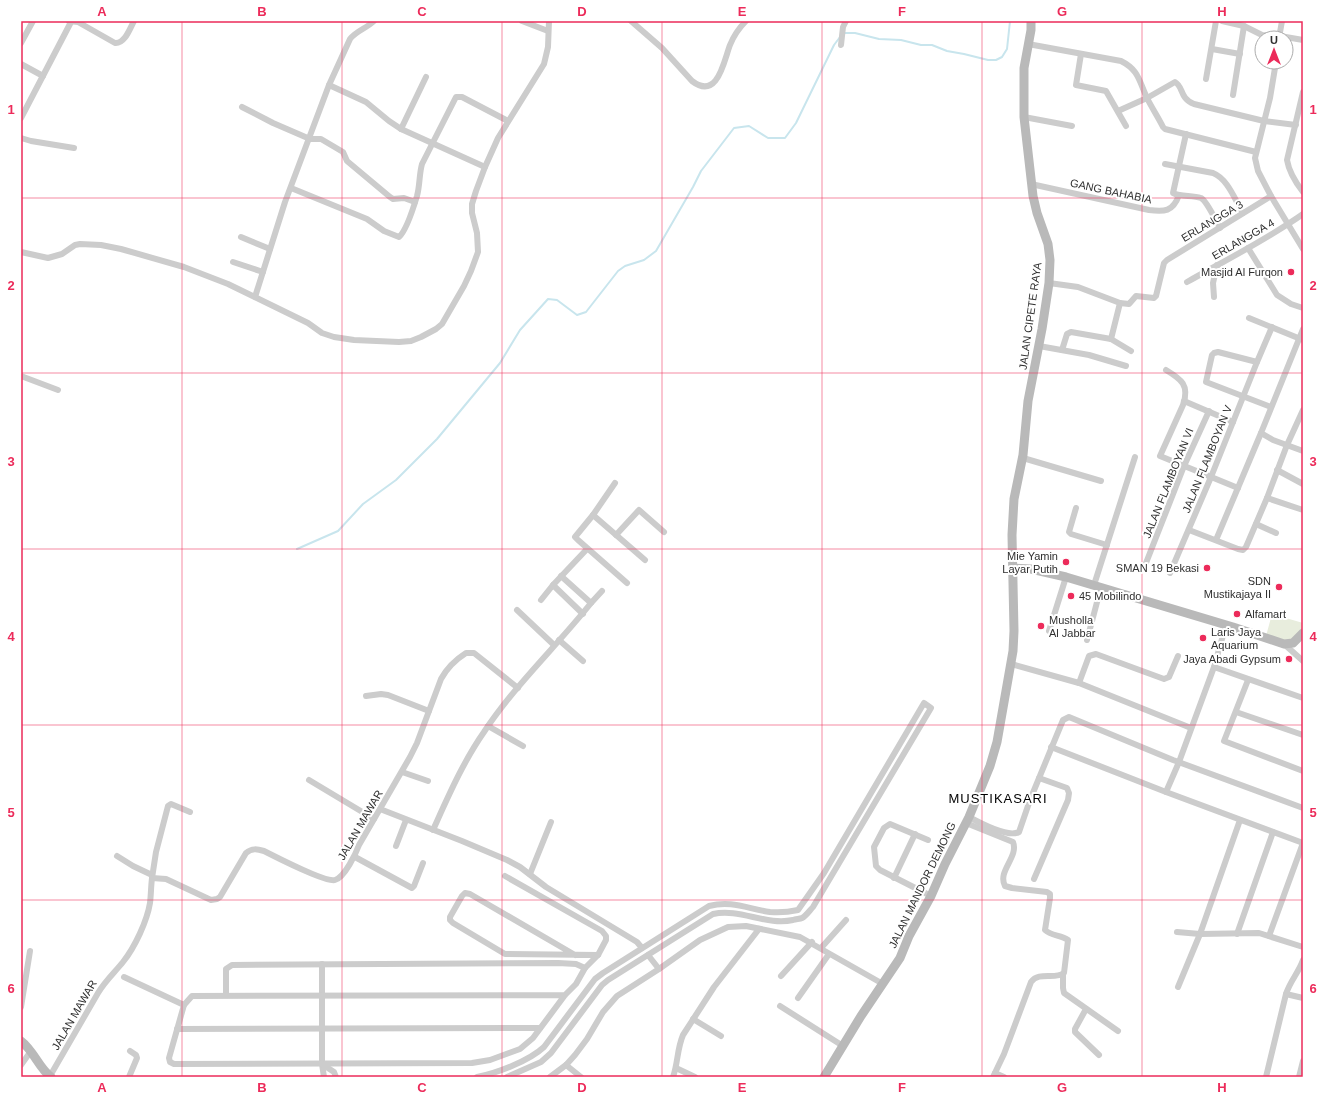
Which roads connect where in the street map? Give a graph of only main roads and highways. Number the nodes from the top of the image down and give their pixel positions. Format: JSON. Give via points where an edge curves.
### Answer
{"nodes":[{"id":1,"x":1031,"y":21,"type":"edge"},
{"id":2,"x":1013,"y":568,"type":"junction"},
{"id":3,"x":1303,"y":633,"type":"edge"},
{"id":4,"x":21,"y":1041,"type":"edge"},
{"id":5,"x":51,"y":1077,"type":"edge"},
{"id":6,"x":824,"y":1077,"type":"edge"}],
"edges":[{"from":1,"to":2,"type":"main road","name":"JALAN CIPETE RAYA","via":[[1023,80],[1024,116],[1031,184],[1050,260],[1049,283],[1028,401],[1023,458],[1014,499]]},
{"from":2,"to":3,"type":"main road","via":[[1031,569],[1066,577],[1284,644],[1293,643]]},
{"from":2,"to":6,"type":"main road","name":"JALAN MANDOR DEMONG","via":[[1014,631],[1011,664],[994,755],[968,820],[900,958]]},
{"from":4,"to":5,"type":"main road"}]}
